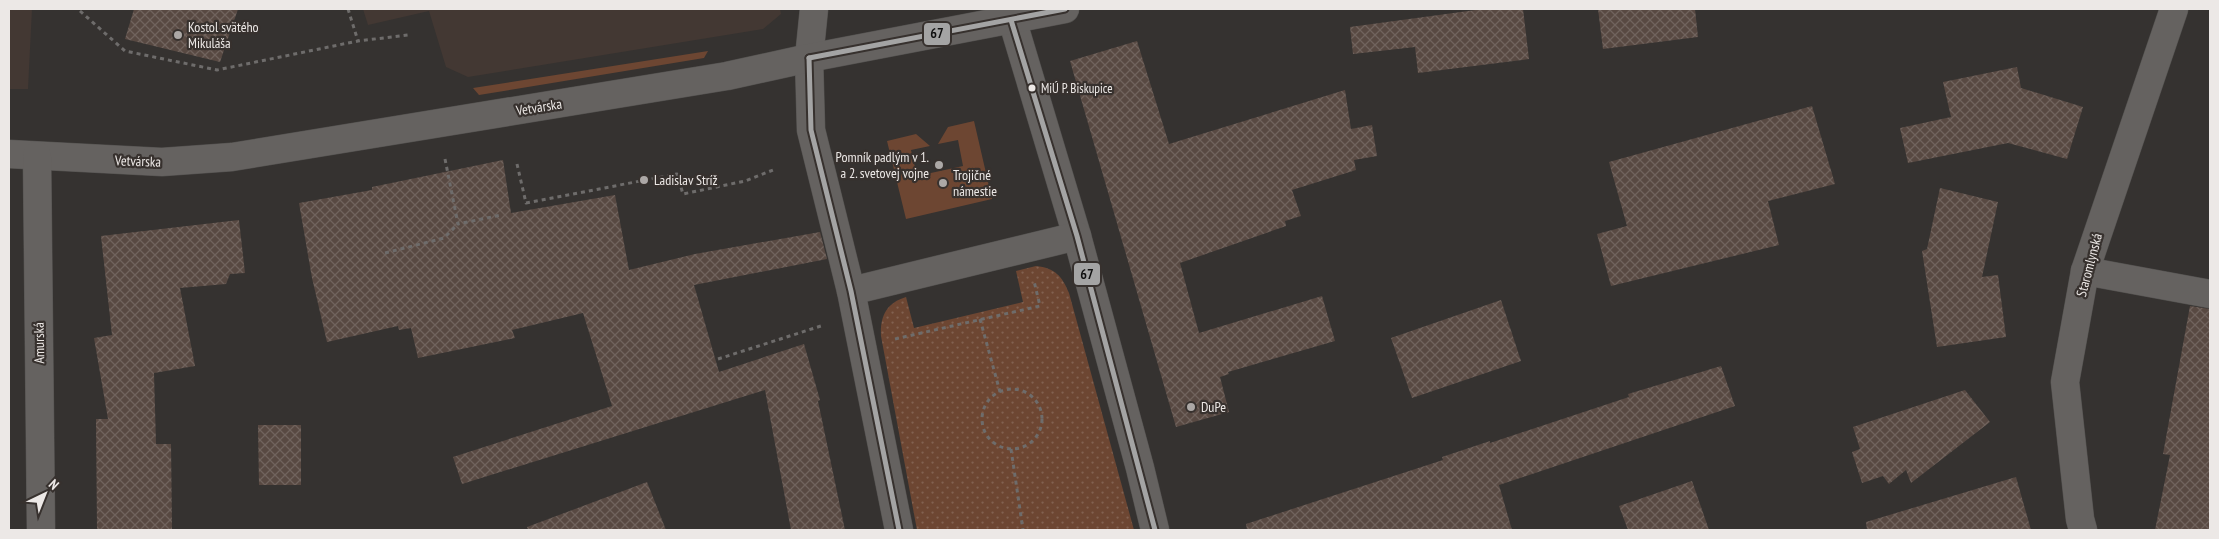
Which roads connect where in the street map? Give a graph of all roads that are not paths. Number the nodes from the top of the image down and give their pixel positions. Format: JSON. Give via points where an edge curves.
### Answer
{"nodes":[{"id":1,"x":814,"y":9,"type":"edge"},
{"id":2,"x":1065,"y":9,"type":"edge"},
{"id":3,"x":2174,"y":9,"type":"edge"},
{"id":4,"x":1010,"y":14,"type":"edge"},
{"id":5,"x":809,"y":58,"type":"junction"},
{"id":6,"x":9,"y":154,"type":"edge"},
{"id":7,"x":37,"y":156,"type":"junction"},
{"id":8,"x":1076,"y":236,"type":"junction"},
{"id":9,"x":2085,"y":271,"type":"junction"},
{"id":10,"x":851,"y":291,"type":"junction"},
{"id":11,"x":2210,"y":294,"type":"edge"},
{"id":12,"x":41,"y":530,"type":"edge"},
{"id":13,"x":899,"y":530,"type":"edge"},
{"id":14,"x":1155,"y":530,"type":"edge"},
{"id":15,"x":2083,"y":530,"type":"edge"}],
"edges":[{"from":1,"to":5,"type":"street"},
{"from":2,"to":4,"type":"street","name":"Vetvárska"},
{"from":3,"to":9,"type":"street","name":"Staromlynská"},
{"from":4,"to":5,"type":"street","name":"Vetvárska"},
{"from":4,"to":8,"type":"street"},
{"from":5,"to":7,"type":"street","name":"Vetvárska","via":[[727,76],[225,158],[162,162]]},
{"from":5,"to":10,"type":"street","via":[[811,130]]},
{"from":6,"to":7,"type":"street","name":"Vetvárska"},
{"from":7,"to":12,"type":"street","name":"Amurská"},
{"from":8,"to":10,"type":"street"},
{"from":8,"to":14,"type":"street"},
{"from":9,"to":11,"type":"street"},
{"from":9,"to":15,"type":"street","name":"Staromlynská","via":[[2065,382]]},
{"from":10,"to":13,"type":"street"}]}
